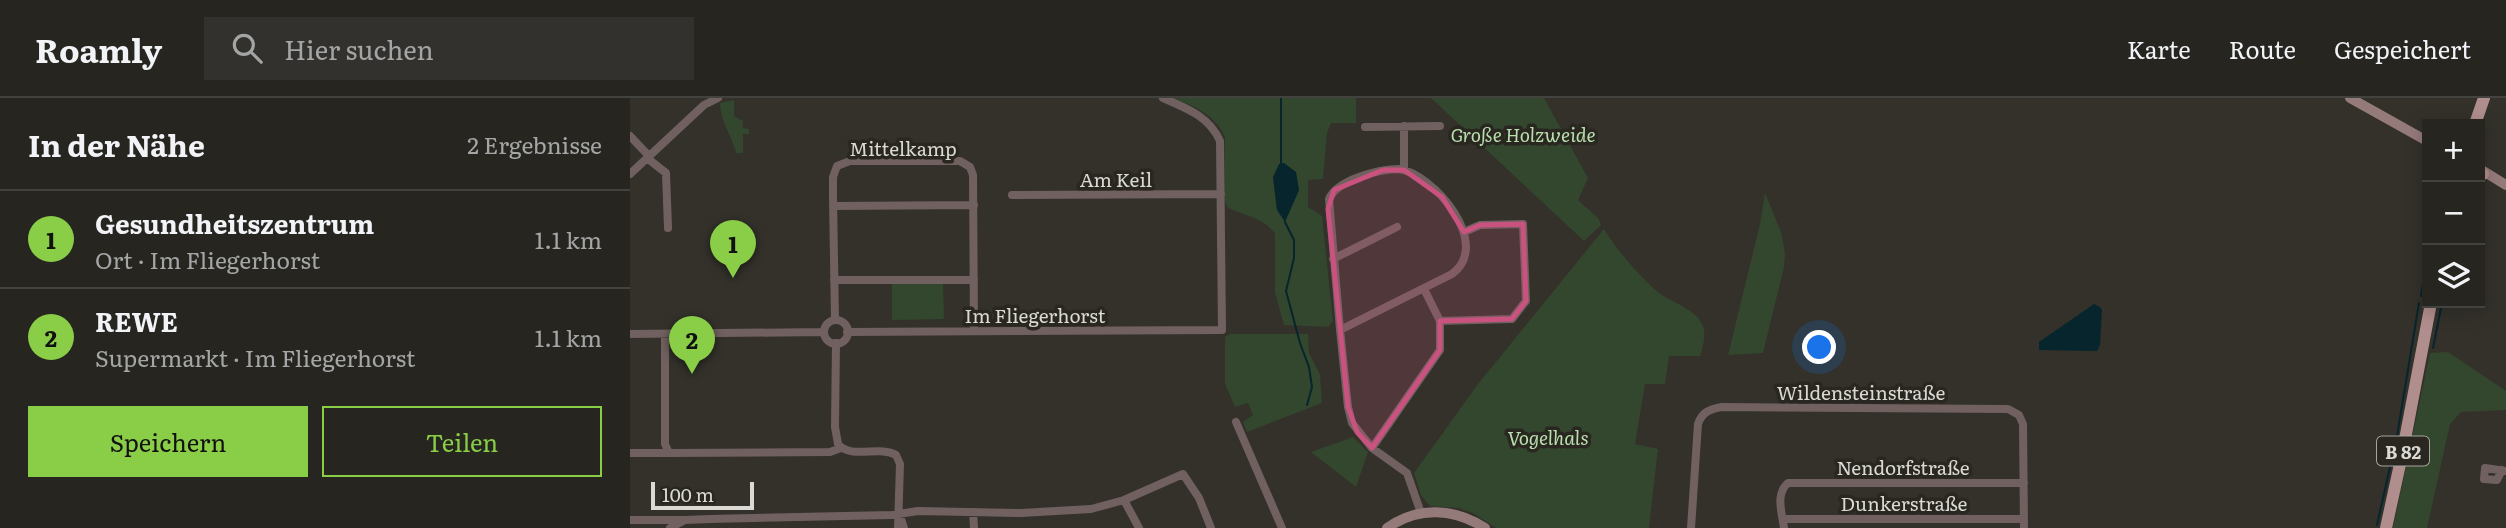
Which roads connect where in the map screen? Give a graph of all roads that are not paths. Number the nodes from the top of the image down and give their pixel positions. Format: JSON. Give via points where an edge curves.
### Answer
{"nodes":[{"id":1,"x":718,"y":98,"type":"edge"},
{"id":2,"x":1163,"y":98,"type":"edge"},
{"id":3,"x":2350,"y":98,"type":"edge"},
{"id":4,"x":2484,"y":98,"type":"edge"},
{"id":5,"x":704,"y":102,"type":"edge"},
{"id":6,"x":2477,"y":119,"type":"edge"},
{"id":7,"x":1404,"y":126,"type":"junction"},
{"id":8,"x":1440,"y":126,"type":"dead end"},
{"id":9,"x":1365,"y":127,"type":"dead end"},
{"id":10,"x":630,"y":136,"type":"edge"},
{"id":11,"x":2422,"y":138,"type":"edge"},
{"id":12,"x":648,"y":157,"type":"junction"},
{"id":13,"x":1404,"y":170,"type":"junction"},
{"id":14,"x":630,"y":174,"type":"edge"},
{"id":15,"x":2485,"y":174,"type":"edge"},
{"id":16,"x":2506,"y":185,"type":"edge"},
{"id":17,"x":1221,"y":194,"type":"junction"},
{"id":18,"x":1012,"y":195,"type":"dead end"},
{"id":19,"x":974,"y":205,"type":"junction"},
{"id":20,"x":833,"y":206,"type":"junction"},
{"id":21,"x":1397,"y":227,"type":"dead end"},
{"id":22,"x":668,"y":228,"type":"dead end"},
{"id":23,"x":1464,"y":232,"type":"junction"},
{"id":24,"x":1333,"y":259,"type":"junction"},
{"id":25,"x":974,"y":279,"type":"junction"},
{"id":26,"x":834,"y":280,"type":"junction"},
{"id":27,"x":1424,"y":289,"type":"junction"},
{"id":28,"x":2430,"y":308,"type":"edge"},
{"id":29,"x":835,"y":320,"type":"junction"},
{"id":30,"x":1440,"y":321,"type":"junction"},
{"id":31,"x":1340,"y":330,"type":"junction"},
{"id":32,"x":974,"y":331,"type":"junction"},
{"id":33,"x":824,"y":332,"type":"junction"},
{"id":34,"x":847,"y":332,"type":"junction"},
{"id":35,"x":630,"y":334,"type":"edge"},
{"id":36,"x":666,"y":334,"type":"junction"},
{"id":37,"x":836,"y":344,"type":"junction"},
{"id":38,"x":1236,"y":422,"type":"dead end"},
{"id":39,"x":841,"y":448,"type":"junction"},
{"id":40,"x":1372,"y":448,"type":"junction"},
{"id":41,"x":630,"y":453,"type":"edge"},
{"id":42,"x":669,"y":453,"type":"junction"},
{"id":43,"x":2024,"y":483,"type":"junction"},
{"id":44,"x":1124,"y":500,"type":"junction"},
{"id":45,"x":973,"y":512,"type":"junction"},
{"id":46,"x":899,"y":513,"type":"junction"},
{"id":47,"x":1421,"y":513,"type":"junction"},
{"id":48,"x":758,"y":518,"type":"junction"},
{"id":49,"x":832,"y":518,"type":"junction"},
{"id":50,"x":630,"y":520,"type":"edge"},
{"id":51,"x":685,"y":520,"type":"junction"},
{"id":52,"x":1784,"y":523,"type":"edge"},
{"id":53,"x":2024,"y":523,"type":"edge"},
{"id":54,"x":650,"y":524,"type":"edge"},
{"id":55,"x":670,"y":528,"type":"edge"},
{"id":56,"x":758,"y":528,"type":"edge"},
{"id":57,"x":834,"y":528,"type":"edge"},
{"id":58,"x":898,"y":528,"type":"edge"},
{"id":59,"x":904,"y":528,"type":"edge"},
{"id":60,"x":974,"y":528,"type":"edge"},
{"id":61,"x":1139,"y":528,"type":"edge"},
{"id":62,"x":1211,"y":528,"type":"edge"},
{"id":63,"x":1282,"y":528,"type":"edge"},
{"id":64,"x":1387,"y":528,"type":"edge"},
{"id":65,"x":1485,"y":528,"type":"edge"},
{"id":66,"x":1691,"y":528,"type":"edge"},
{"id":67,"x":2386,"y":528,"type":"edge"}],
"edges":[{"from":1,"to":5,"type":"street"},
{"from":2,"to":17,"type":"street","via":[[1195,112],[1215,129],[1221,148]]},
{"from":3,"to":11,"type":"street"},
{"from":4,"to":6,"type":"main road"},
{"from":5,"to":12,"type":"street"},
{"from":7,"to":8,"type":"street"},
{"from":7,"to":9,"type":"street"},
{"from":7,"to":13,"type":"street"},
{"from":10,"to":12,"type":"street"},
{"from":12,"to":14,"type":"street"},
{"from":12,"to":22,"type":"street","via":[[666,173]]},
{"from":13,"to":23,"type":"street","via":[[1418,174],[1442,197]]},
{"from":13,"to":24,"type":"street","via":[[1383,170],[1334,190],[1328,209]]},
{"from":15,"to":16,"type":"street"},
{"from":17,"to":18,"type":"street","name":"Am Keil"},
{"from":17,"to":32,"type":"street","name":"Im Fliegerhorst","via":[[1222,330]]},
{"from":19,"to":20,"type":"street"},
{"from":19,"to":20,"type":"street","name":"Mittelkamp","via":[[970,167],[960,162],[916,161],[841,163],[833,177]]},
{"from":19,"to":25,"type":"street","name":"Mittelkamp"},
{"from":20,"to":26,"type":"street","name":"Mittelkamp"},
{"from":21,"to":24,"type":"street"},
{"from":23,"to":27,"type":"street","via":[[1467,252],[1461,266]]},
{"from":23,"to":30,"type":"street","via":[[1480,225],[1523,224],[1526,301],[1512,319]]},
{"from":24,"to":31,"type":"street"},
{"from":25,"to":26,"type":"street"},
{"from":25,"to":32,"type":"street","name":"Mittelkamp"},
{"from":26,"to":29,"type":"street","name":"Mittelkamp"},
{"from":27,"to":30,"type":"street"},
{"from":27,"to":31,"type":"street"},
{"from":28,"to":67,"type":"main road","number":"B 82"},
{"from":29,"to":33,"type":"street"},
{"from":29,"to":34,"type":"street","via":[[844,323]]},
{"from":30,"to":40,"type":"street","via":[[1440,350]]},
{"from":31,"to":40,"type":"street","via":[[1350,415],[1357,432]]},
{"from":32,"to":34,"type":"street","name":"Im Fliegerhorst"},
{"from":33,"to":36,"type":"street"},
{"from":33,"to":37,"type":"street","via":[[828,341]]},
{"from":34,"to":37,"type":"street"},
{"from":35,"to":36,"type":"street"},
{"from":36,"to":42,"type":"street","via":[[665,444]]},
{"from":37,"to":39,"type":"street","via":[[835,427]]},
{"from":38,"to":63,"type":"street"},
{"from":39,"to":42,"type":"street","via":[[830,452]]},
{"from":39,"to":46,"type":"street","via":[[896,455],[900,464]]},
{"from":40,"to":47,"type":"street","via":[[1410,476]]},
{"from":41,"to":42,"type":"street"},
{"from":43,"to":52,"type":"street","name":"Nendorfstraße","via":[[1788,483],[1780,495]]},
{"from":43,"to":53,"type":"street"},
{"from":43,"to":66,"type":"street","name":"Wildensteinstraße","via":[[2024,429],[2019,415],[2002,408],[1722,407],[1702,415],[1697,432]]},
{"from":44,"to":45,"type":"street","via":[[1057,513]]},
{"from":44,"to":61,"type":"street"},
{"from":44,"to":62,"type":"street","via":[[1183,474]]},
{"from":45,"to":46,"type":"street"},
{"from":45,"to":60,"type":"street"},
{"from":46,"to":49,"type":"street"},
{"from":46,"to":58,"type":"street"},
{"from":46,"to":59,"type":"street"},
{"from":47,"to":64,"type":"street"},
{"from":47,"to":65,"type":"street","via":[[1452,513]]},
{"from":48,"to":49,"type":"street"},
{"from":48,"to":51,"type":"street"},
{"from":48,"to":56,"type":"street"},
{"from":49,"to":57,"type":"street"},
{"from":50,"to":54,"type":"street"},
{"from":51,"to":54,"type":"street"},
{"from":51,"to":55,"type":"street"},
{"from":52,"to":53,"type":"street","name":"Dunkerstraße"}]}
